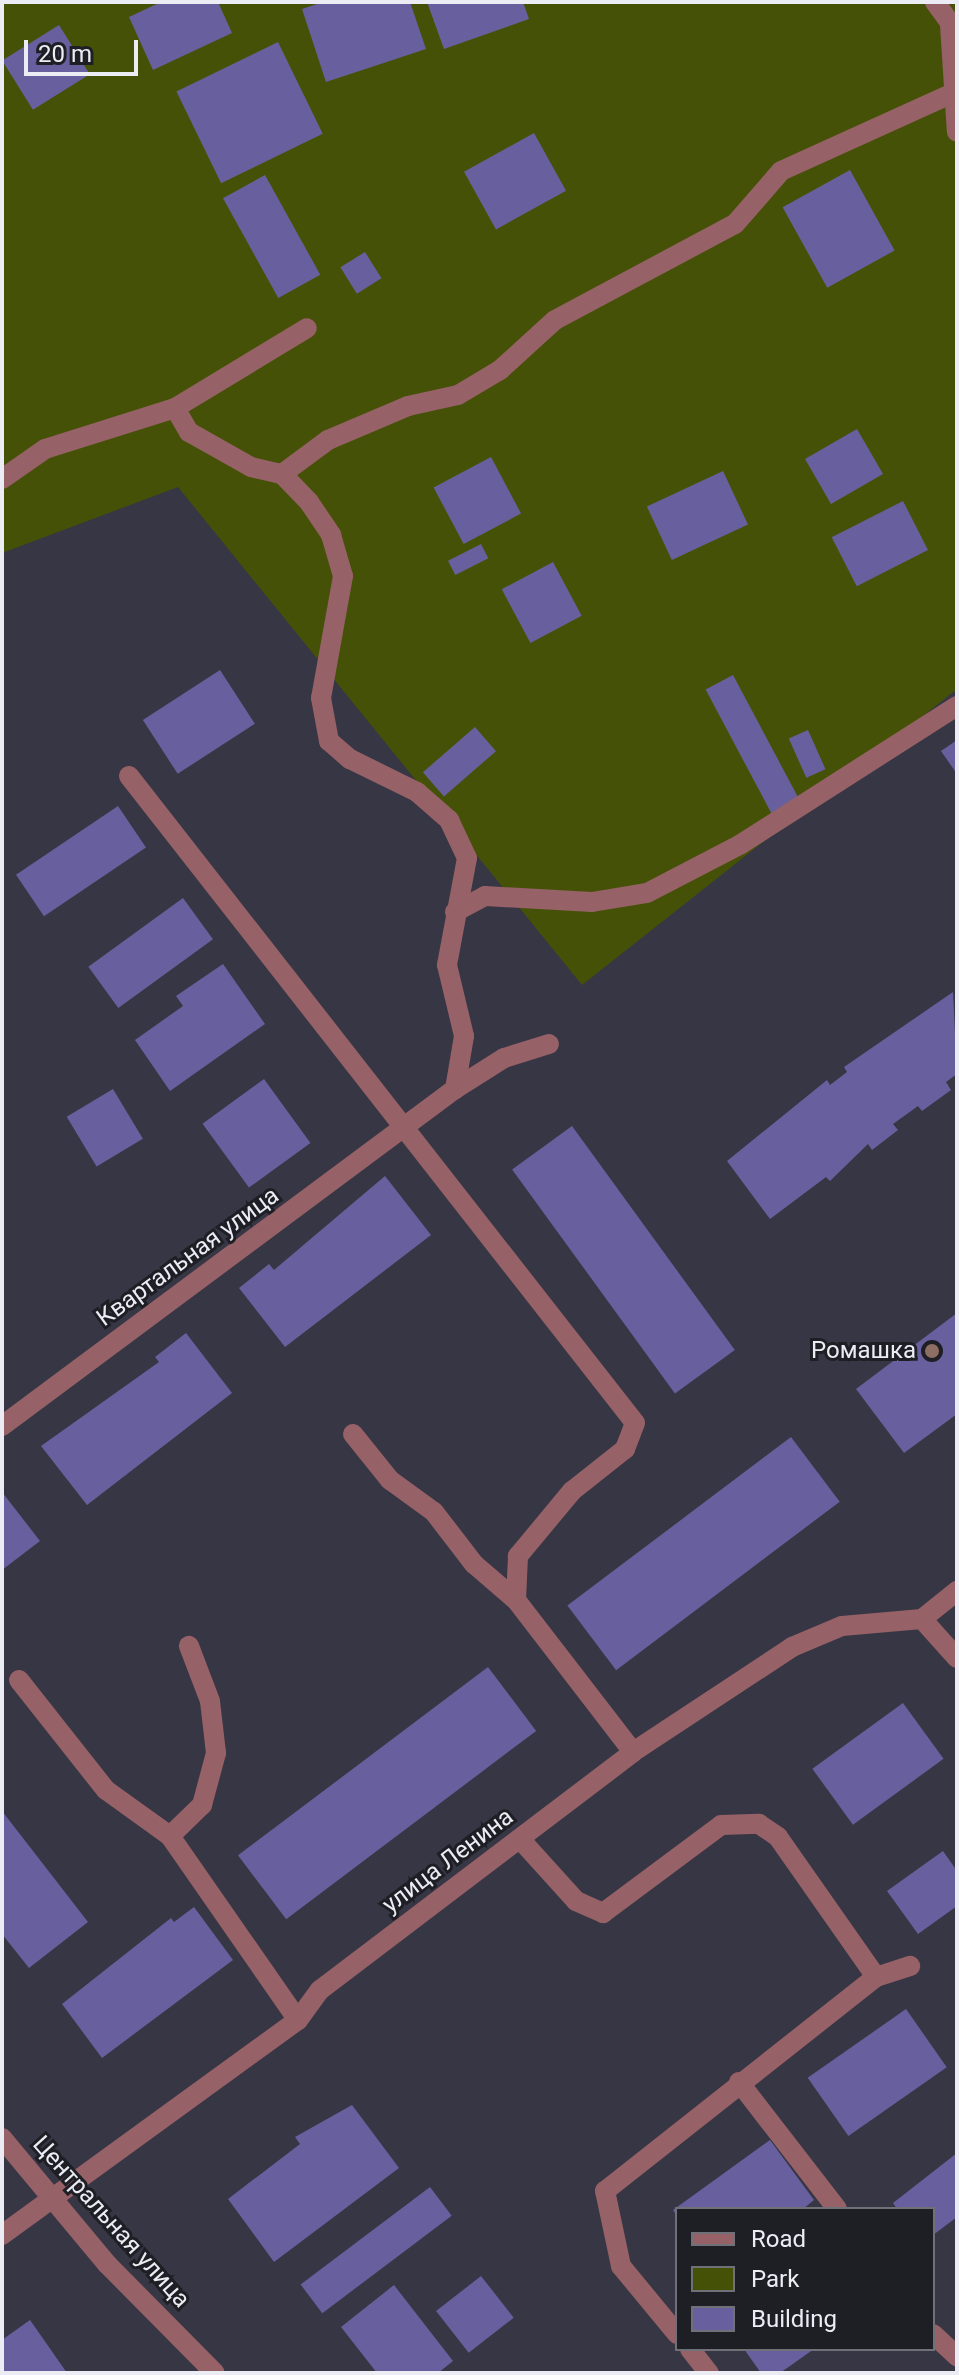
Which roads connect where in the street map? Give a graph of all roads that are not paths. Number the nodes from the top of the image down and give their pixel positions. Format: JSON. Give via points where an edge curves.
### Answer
{"nodes":[{"id":1,"x":935,"y":2,"type":"edge"},
{"id":2,"x":953,"y":29,"type":"edge"},
{"id":3,"x":956,"y":91,"type":"edge"},
{"id":4,"x":957,"y":132,"type":"edge"},
{"id":5,"x":307,"y":328,"type":"dead end"},
{"id":6,"x":175,"y":408,"type":"junction"},
{"id":7,"x":282,"y":474,"type":"junction"},
{"id":8,"x":2,"y":479,"type":"edge"},
{"id":9,"x":957,"y":706,"type":"edge"},
{"id":10,"x":129,"y":776,"type":"dead end"},
{"id":11,"x":455,"y":912,"type":"junction"},
{"id":12,"x":549,"y":1044,"type":"dead end"},
{"id":13,"x":455,"y":1089,"type":"junction"},
{"id":14,"x":406,"y":1130,"type":"junction"},
{"id":15,"x":2,"y":1426,"type":"edge"},
{"id":16,"x":353,"y":1434,"type":"dead end"},
{"id":17,"x":957,"y":1591,"type":"edge"},
{"id":18,"x":516,"y":1600,"type":"junction"},
{"id":19,"x":922,"y":1619,"type":"junction"},
{"id":20,"x":189,"y":1646,"type":"dead end"},
{"id":21,"x":957,"y":1658,"type":"edge"},
{"id":22,"x":19,"y":1680,"type":"dead end"},
{"id":23,"x":633,"y":1752,"type":"junction"},
{"id":24,"x":170,"y":1836,"type":"junction"},
{"id":25,"x":520,"y":1839,"type":"junction"},
{"id":26,"x":910,"y":1966,"type":"dead end"},
{"id":27,"x":876,"y":1977,"type":"junction"},
{"id":28,"x":298,"y":2020,"type":"junction"},
{"id":29,"x":739,"y":2082,"type":"junction"},
{"id":30,"x":2,"y":2138,"type":"edge"},
{"id":31,"x":51,"y":2195,"type":"junction"},
{"id":32,"x":835,"y":2207,"type":"edge"},
{"id":33,"x":2,"y":2235,"type":"edge"},
{"id":34,"x":675,"y":2332,"type":"edge"},
{"id":35,"x":935,"y":2336,"type":"edge"},
{"id":36,"x":692,"y":2351,"type":"edge"},
{"id":37,"x":957,"y":2356,"type":"edge"},
{"id":38,"x":215,"y":2373,"type":"edge"},
{"id":39,"x":709,"y":2373,"type":"edge"}],
"edges":[{"from":1,"to":2,"type":"street"},
{"from":2,"to":3,"type":"street"},
{"from":3,"to":4,"type":"street"},
{"from":3,"to":7,"type":"street","via":[[781,171],[735,224],[555,320],[500,370],[458,395],[408,406],[328,440]]},
{"from":5,"to":6,"type":"street"},
{"from":6,"to":7,"type":"street","via":[[189,432],[251,467]]},
{"from":6,"to":8,"type":"street","via":[[45,449]]},
{"from":7,"to":11,"type":"street","via":[[331,535],[343,576],[321,698],[329,741],[350,759],[417,792],[449,820],[467,858]]},
{"from":9,"to":11,"type":"street","via":[[741,844],[647,893],[592,902],[485,896]]},
{"from":10,"to":14,"type":"street"},
{"from":11,"to":13,"type":"street","via":[[447,965],[464,1036]]},
{"from":12,"to":13,"type":"street","name":"Квартальная улица","via":[[504,1058]]},
{"from":13,"to":14,"type":"street","name":"Квартальная улица"},
{"from":14,"to":15,"type":"street","name":"Квартальная улица"},
{"from":14,"to":18,"type":"street","via":[[635,1423],[625,1449],[572,1491],[518,1556]]},
{"from":16,"to":18,"type":"street","via":[[390,1480],[434,1512],[474,1564]]},
{"from":17,"to":19,"type":"street"},
{"from":18,"to":23,"type":"street"},
{"from":19,"to":21,"type":"street"},
{"from":19,"to":23,"type":"street","name":"улица Ленина","via":[[842,1626],[792,1647]]},
{"from":20,"to":24,"type":"street","via":[[210,1701],[216,1753],[202,1805]]},
{"from":22,"to":24,"type":"street","via":[[106,1790]]},
{"from":23,"to":25,"type":"street","name":"улица Ленина"},
{"from":24,"to":28,"type":"street"},
{"from":25,"to":27,"type":"street","via":[[576,1901],[603,1913],[721,1825],[759,1824],[778,1837]]},
{"from":25,"to":28,"type":"street","name":"улица Ленина","via":[[320,1990]]},
{"from":26,"to":27,"type":"street"},
{"from":27,"to":29,"type":"street"},
{"from":28,"to":31,"type":"street","name":"улица Ленина"},
{"from":29,"to":32,"type":"street"},
{"from":29,"to":34,"type":"street","via":[[605,2191],[621,2266]]},
{"from":30,"to":31,"type":"street","name":"Центральная улица"},
{"from":31,"to":33,"type":"street","name":"улица Ленина"},
{"from":31,"to":38,"type":"street","name":"Центральная улица","via":[[107,2264]]},
{"from":35,"to":37,"type":"street"},
{"from":36,"to":39,"type":"street"}]}
